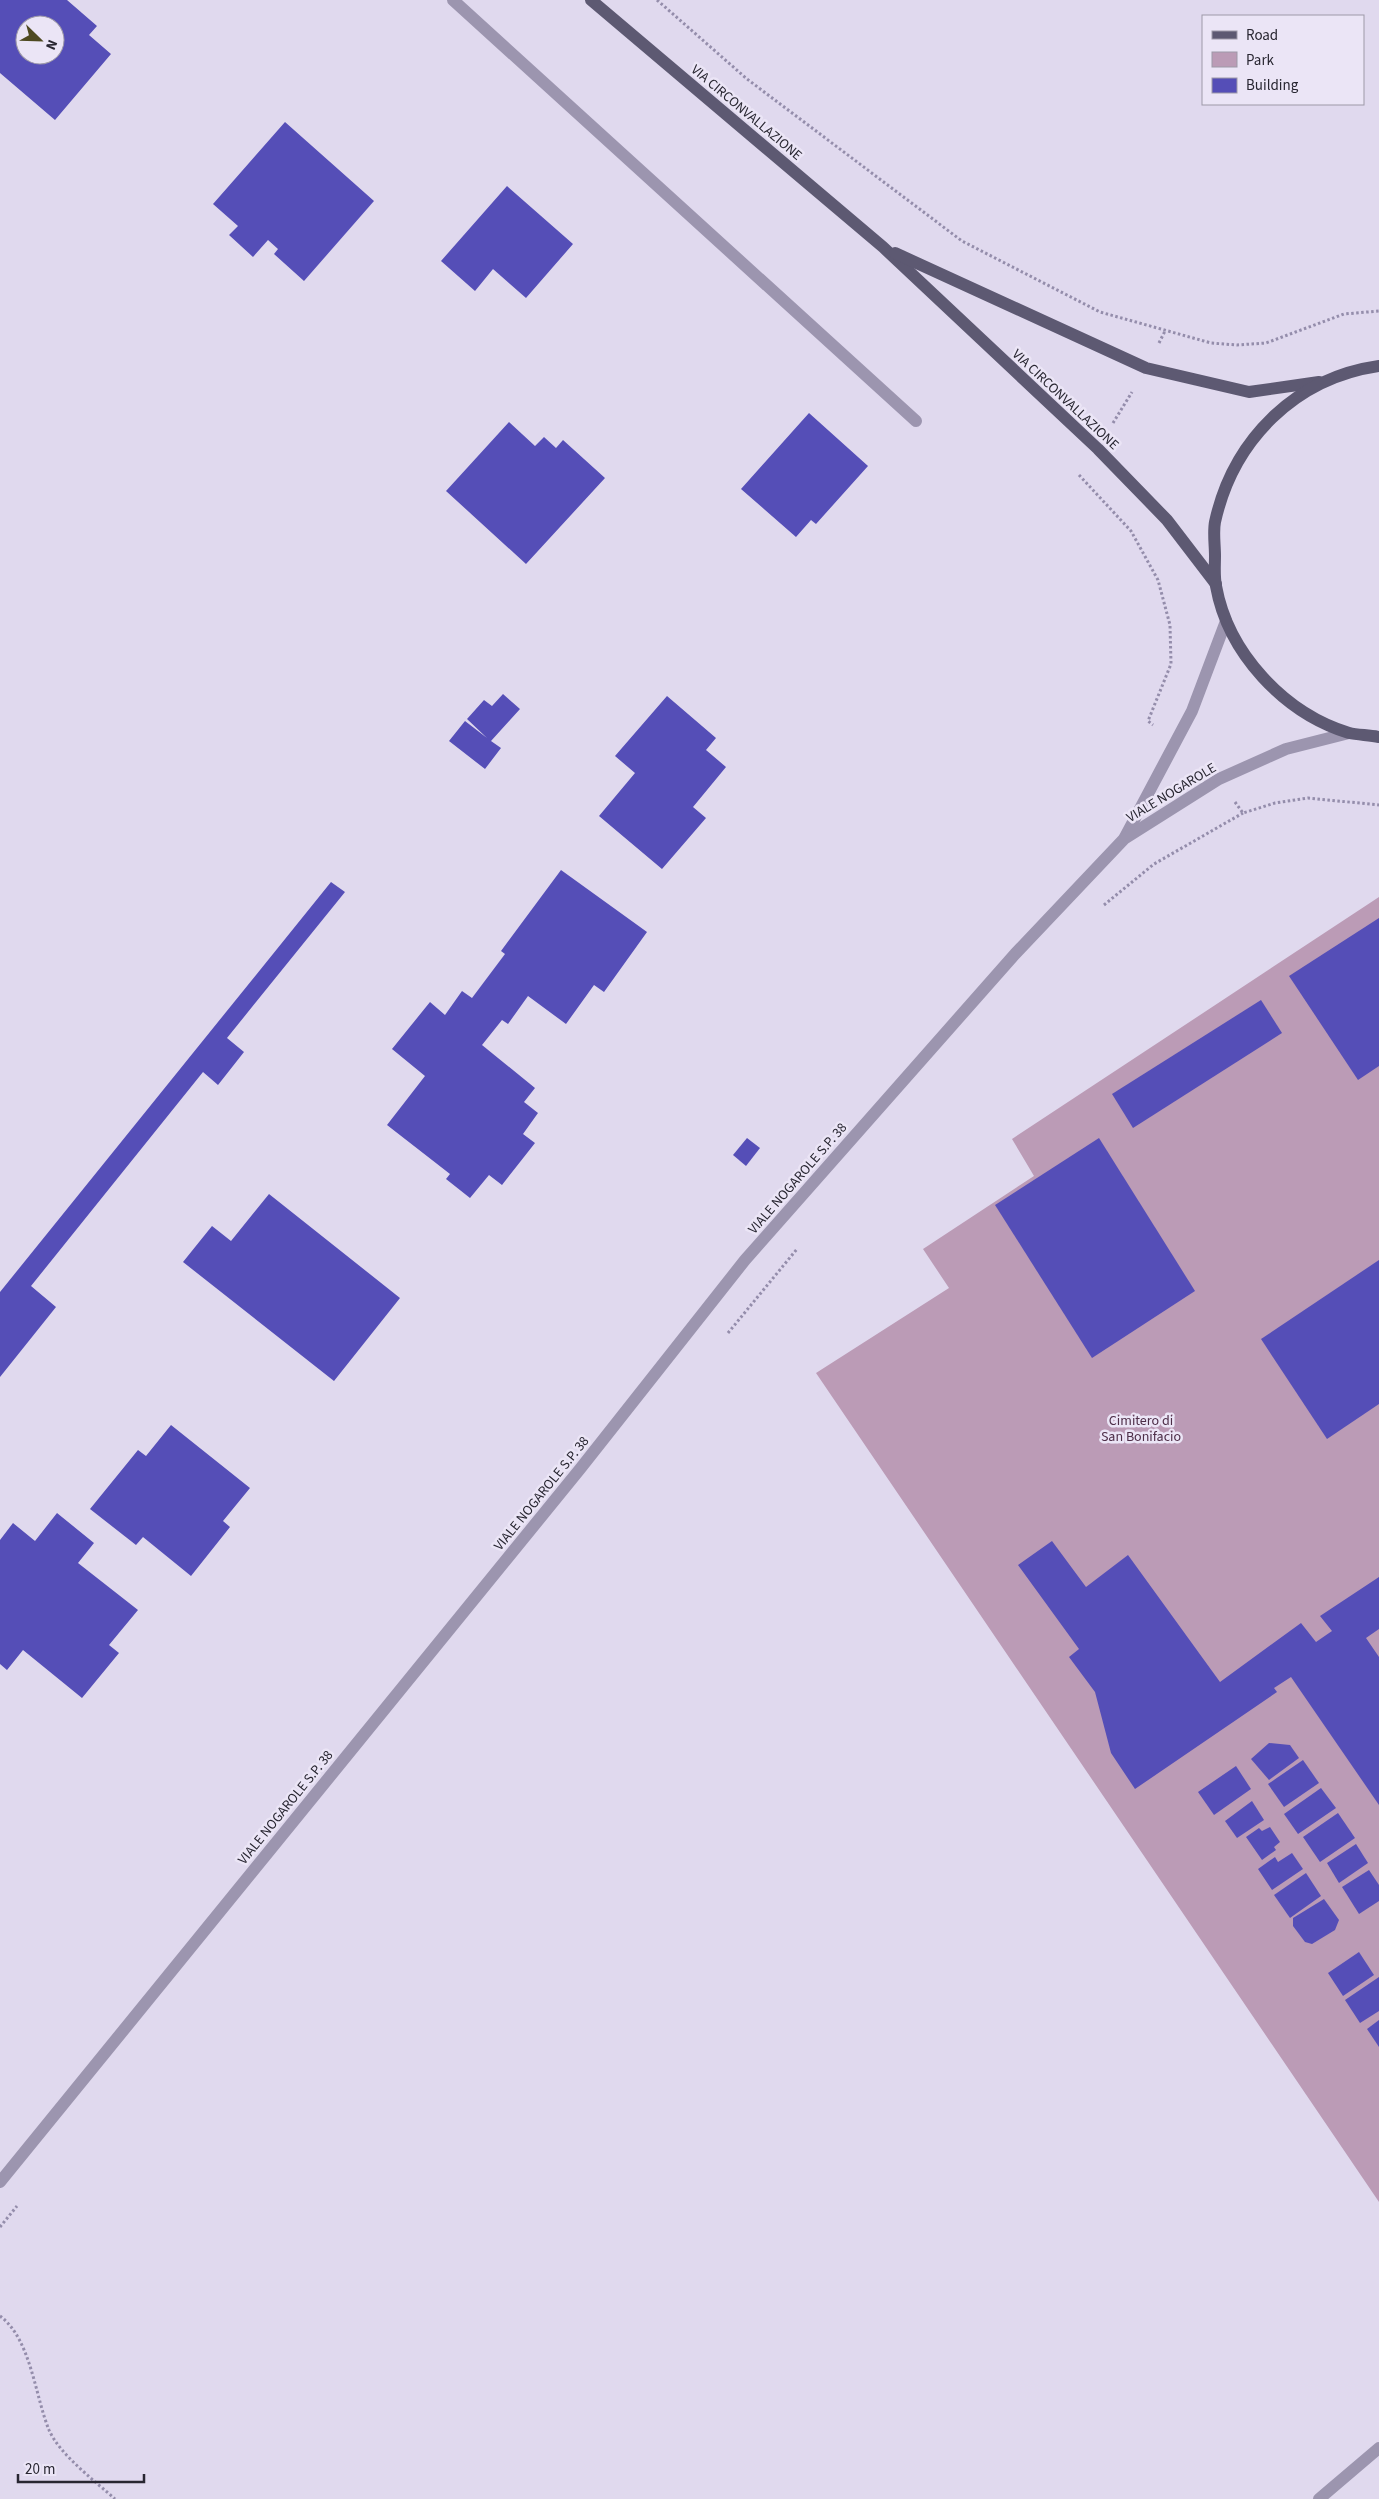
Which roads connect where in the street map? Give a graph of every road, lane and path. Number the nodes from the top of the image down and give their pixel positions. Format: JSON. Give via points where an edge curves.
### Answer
{"nodes":[{"id":1,"x":453,"y":0,"type":"edge"},
{"id":2,"x":591,"y":0,"type":"edge"},
{"id":3,"x":656,"y":0,"type":"edge"},
{"id":4,"x":884,"y":247,"type":"junction"},
{"id":5,"x":1379,"y":311,"type":"edge"},
{"id":6,"x":1164,"y":331,"type":"junction"},
{"id":7,"x":1379,"y":366,"type":"edge"},
{"id":8,"x":1146,"y":368,"type":"junction"},
{"id":9,"x":1321,"y":382,"type":"junction"},
{"id":10,"x":916,"y":421,"type":"dead end"},
{"id":11,"x":1098,"y":449,"type":"junction"},
{"id":12,"x":1216,"y":584,"type":"junction"},
{"id":13,"x":1226,"y":621,"type":"junction"},
{"id":14,"x":1349,"y":732,"type":"junction"},
{"id":15,"x":1379,"y":737,"type":"edge"},
{"id":16,"x":1177,"y":740,"type":"junction"},
{"id":17,"x":1219,"y":779,"type":"junction"},
{"id":18,"x":1379,"y":805,"type":"edge"},
{"id":19,"x":1243,"y":813,"type":"junction"},
{"id":20,"x":1124,"y":839,"type":"junction"},
{"id":21,"x":1102,"y":907,"type":"dead end"},
{"id":22,"x":801,"y":1244,"type":"dead end"},
{"id":23,"x":726,"y":1335,"type":"dead end"},
{"id":24,"x":0,"y":2182,"type":"edge"},
{"id":25,"x":19,"y":2205,"type":"dead end"},
{"id":26,"x":0,"y":2227,"type":"edge"},
{"id":27,"x":0,"y":2316,"type":"edge"},
{"id":28,"x":1379,"y":2448,"type":"edge"},
{"id":29,"x":115,"y":2499,"type":"edge"},
{"id":30,"x":1319,"y":2499,"type":"edge"}],
"edges":[{"from":1,"to":10,"type":"street"},
{"from":2,"to":4,"type":"main road","name":"VIA CIRCONVALLAZIONE"},
{"from":3,"to":6,"type":"path","via":[[747,79],[962,241],[1100,312]]},
{"from":4,"to":8,"type":"main road","name":"VIA CIRCONVALLAZIONE"},
{"from":4,"to":11,"type":"main road","name":"VIA CIRCONVALLAZIONE"},
{"from":5,"to":6,"type":"path","via":[[1344,314],[1266,343],[1211,343]]},
{"from":6,"to":8,"type":"path"},
{"from":7,"to":9,"type":"main road","via":[[1358,369]]},
{"from":8,"to":9,"type":"main road","name":"VIA CIRCONVALLAZIONE","via":[[1249,392]]},
{"from":8,"to":11,"type":"path"},
{"from":9,"to":12,"type":"main road","via":[[1271,417],[1234,466],[1215,523]]},
{"from":11,"to":12,"type":"main road","name":"VIA CIRCONVALLAZIONE","via":[[1167,520]]},
{"from":11,"to":16,"type":"path","via":[[1077,473],[1131,531],[1158,580],[1170,625],[1171,664],[1148,721]]},
{"from":12,"to":13,"type":"main road"},
{"from":13,"to":14,"type":"main road","via":[[1255,670],[1297,709]]},
{"from":13,"to":16,"type":"street","name":"VIALE NOGAROLE"},
{"from":14,"to":15,"type":"main road"},
{"from":14,"to":17,"type":"street","name":"VIALE NOGAROLE","via":[[1286,749]]},
{"from":16,"to":20,"type":"street","name":"VIALE NOGAROLE"},
{"from":17,"to":19,"type":"path"},
{"from":17,"to":20,"type":"street","name":"VIALE NOGAROLE"},
{"from":18,"to":19,"type":"path","via":[[1308,798],[1275,803]]},
{"from":19,"to":21,"type":"path","via":[[1154,864]]},
{"from":20,"to":24,"type":"street","name":"VIALE NOGAROLE S.P. 38","via":[[1014,954],[745,1260],[580,1469]]},
{"from":22,"to":23,"type":"path"},
{"from":25,"to":26,"type":"path"},
{"from":27,"to":29,"type":"path","via":[[14,2332],[24,2352],[50,2431],[62,2449]]},
{"from":28,"to":30,"type":"street"}]}
